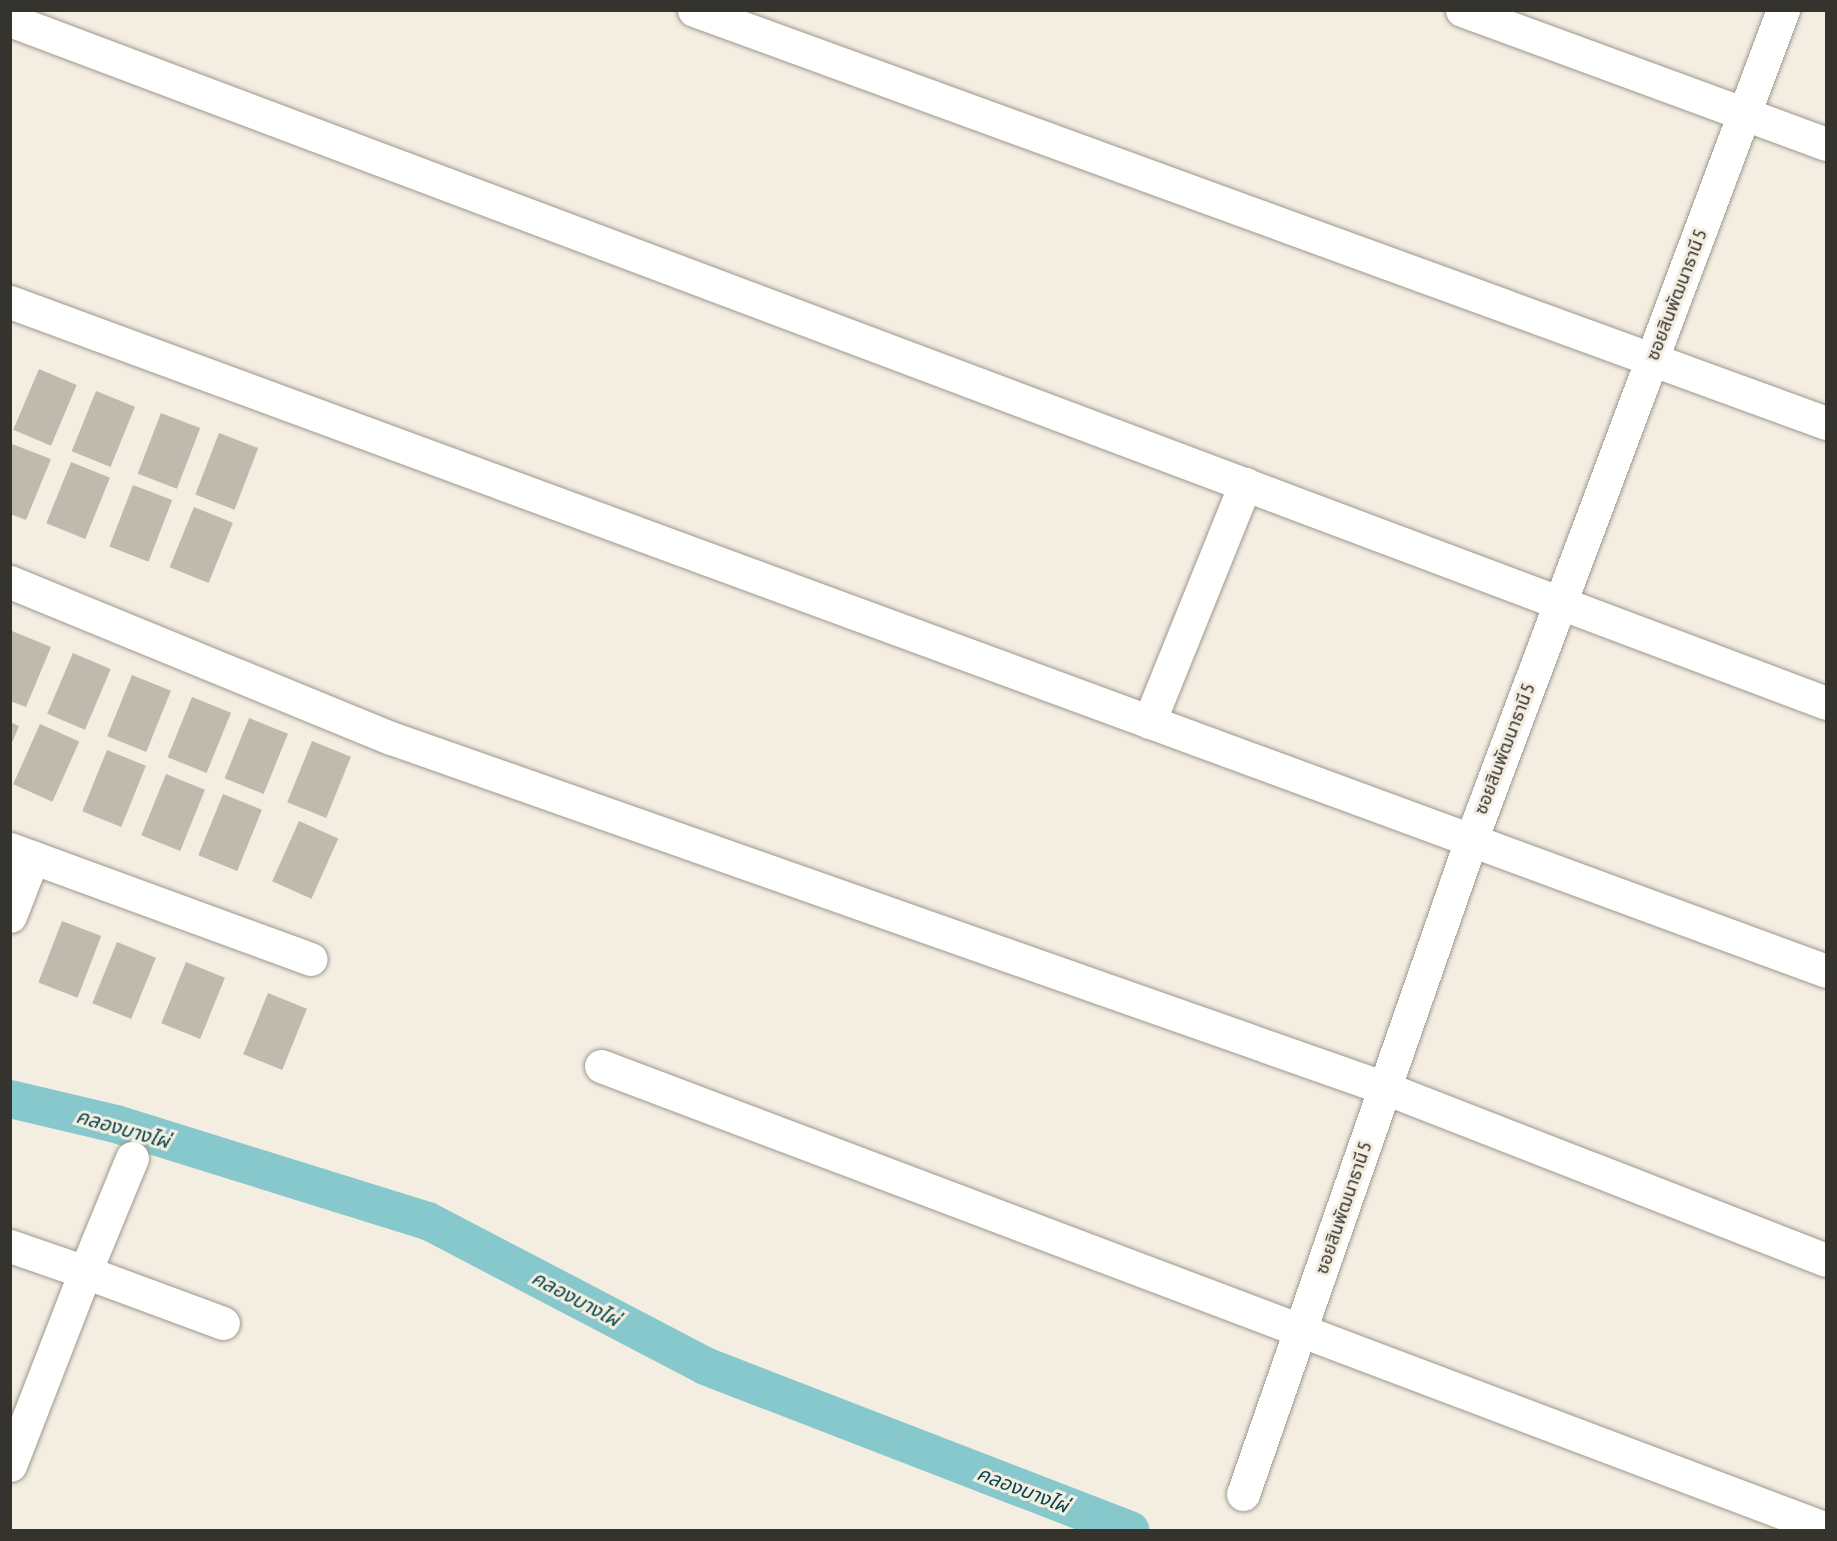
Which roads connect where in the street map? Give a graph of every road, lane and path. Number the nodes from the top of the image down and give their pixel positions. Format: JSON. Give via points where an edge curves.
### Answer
{"nodes":[{"id":1,"x":694,"y":10,"type":"edge"},
{"id":2,"x":1462,"y":10,"type":"edge"},
{"id":3,"x":1783,"y":10,"type":"edge"},
{"id":4,"x":10,"y":20,"type":"edge"},
{"id":5,"x":1744,"y":114,"type":"junction"},
{"id":6,"x":1827,"y":144,"type":"edge"},
{"id":7,"x":10,"y":302,"type":"edge"},
{"id":8,"x":1653,"y":358,"type":"junction"},
{"id":9,"x":1827,"y":423,"type":"edge"},
{"id":10,"x":1245,"y":484,"type":"junction"},
{"id":11,"x":10,"y":582,"type":"edge"},
{"id":12,"x":1560,"y":603,"type":"junction"},
{"id":13,"x":1827,"y":703,"type":"edge"},
{"id":14,"x":1149,"y":722,"type":"junction"},
{"id":15,"x":1470,"y":840,"type":"junction"},
{"id":16,"x":22,"y":853,"type":"edge"},
{"id":17,"x":10,"y":916,"type":"edge"},
{"id":18,"x":310,"y":959,"type":"dead end"},
{"id":19,"x":1827,"y":970,"type":"edge"},
{"id":20,"x":601,"y":1066,"type":"dead end"},
{"id":21,"x":1385,"y":1088,"type":"junction"},
{"id":22,"x":132,"y":1158,"type":"dead end"},
{"id":23,"x":10,"y":1246,"type":"edge"},
{"id":24,"x":1827,"y":1260,"type":"edge"},
{"id":25,"x":85,"y":1272,"type":"junction"},
{"id":26,"x":223,"y":1323,"type":"dead end"},
{"id":27,"x":1302,"y":1327,"type":"junction"},
{"id":28,"x":10,"y":1466,"type":"edge"},
{"id":29,"x":1243,"y":1494,"type":"dead end"},
{"id":30,"x":1827,"y":1529,"type":"edge"}],
"edges":[{"from":1,"to":8,"type":"street"},
{"from":2,"to":5,"type":"street"},
{"from":3,"to":5,"type":"street","name":"ซอยสินพัฒนาธานี 5"},
{"from":4,"to":10,"type":"street"},
{"from":5,"to":6,"type":"street"},
{"from":5,"to":8,"type":"street","name":"ซอยสินพัฒนาธานี 5"},
{"from":7,"to":14,"type":"street"},
{"from":8,"to":9,"type":"street"},
{"from":8,"to":12,"type":"street","name":"ซอยสินพัฒนาธานี 5"},
{"from":10,"to":12,"type":"street"},
{"from":10,"to":14,"type":"street"},
{"from":11,"to":21,"type":"street","via":[[391,738]]},
{"from":12,"to":13,"type":"street"},
{"from":12,"to":15,"type":"street","name":"ซอยสินพัฒนาธานี 5"},
{"from":14,"to":15,"type":"street"},
{"from":15,"to":19,"type":"street"},
{"from":15,"to":21,"type":"street","name":"ซอยสินพัฒนาธานี 5"},
{"from":16,"to":17,"type":"street"},
{"from":16,"to":18,"type":"street"},
{"from":20,"to":27,"type":"street"},
{"from":21,"to":24,"type":"street"},
{"from":21,"to":27,"type":"street","name":"ซอยสินพัฒนาธานี 5"},
{"from":22,"to":25,"type":"street"},
{"from":23,"to":25,"type":"street"},
{"from":25,"to":26,"type":"street"},
{"from":25,"to":28,"type":"street"},
{"from":27,"to":29,"type":"street","name":"ซอยสินพัฒนาธานี 5"},
{"from":27,"to":30,"type":"street"}]}
